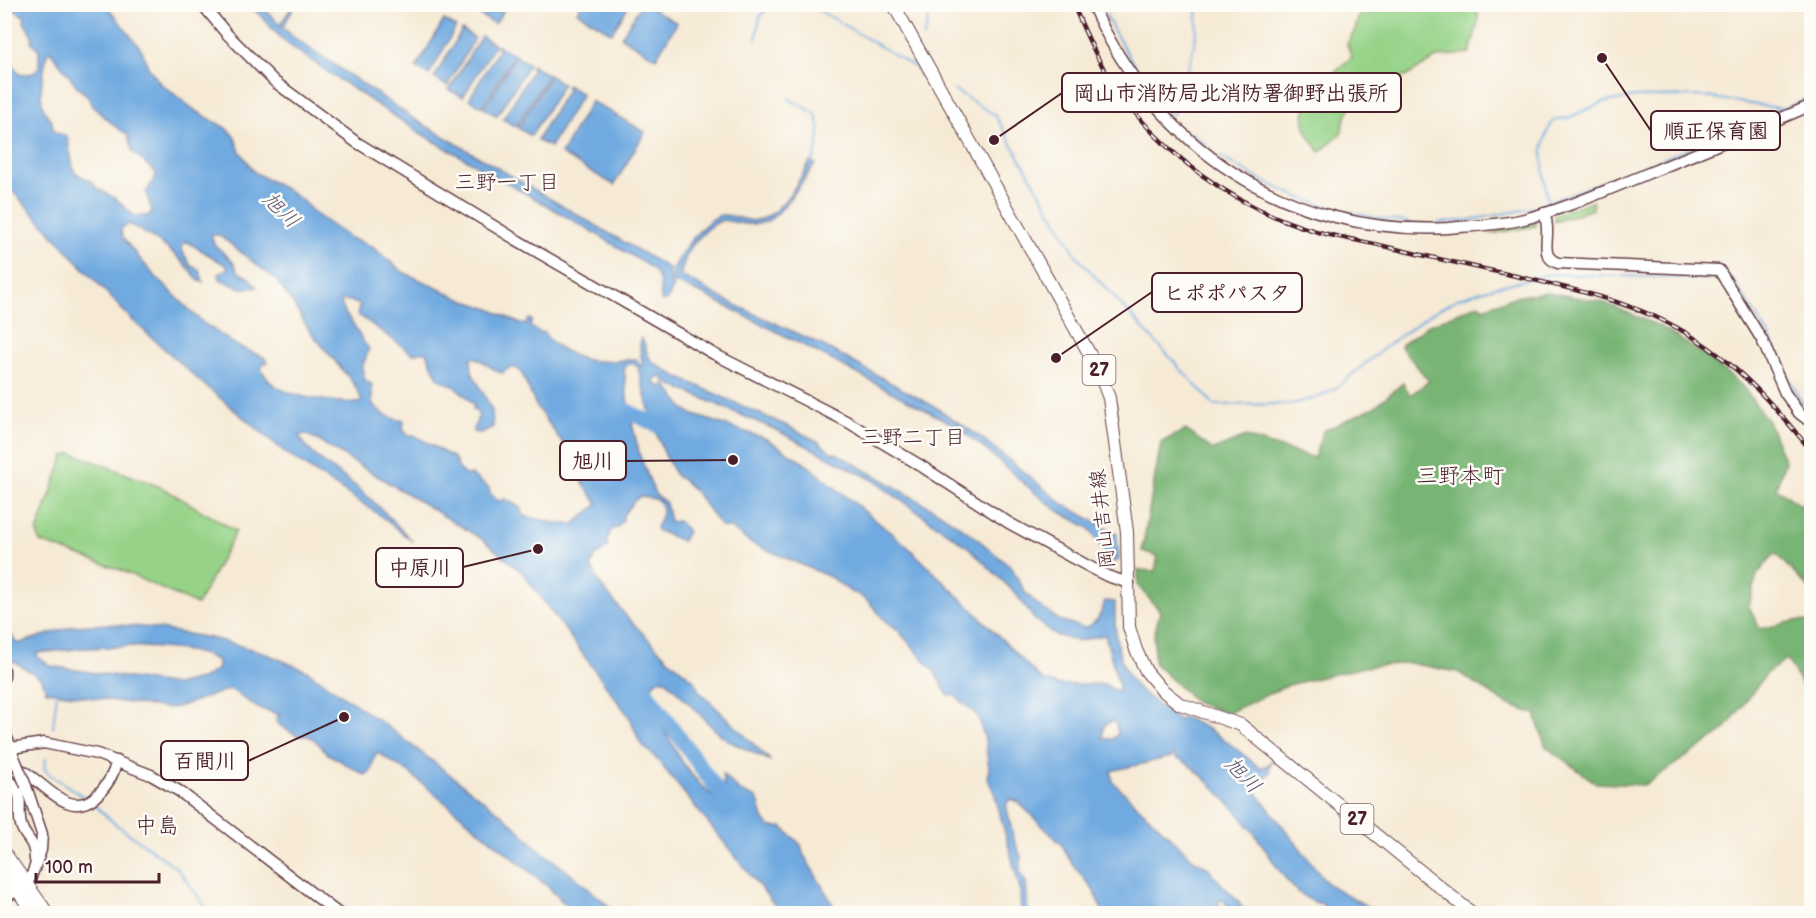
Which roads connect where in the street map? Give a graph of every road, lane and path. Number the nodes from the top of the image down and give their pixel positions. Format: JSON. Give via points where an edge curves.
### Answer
{"nodes":[{"id":1,"x":202,"y":4,"type":"edge"},
{"id":2,"x":893,"y":4,"type":"edge"},
{"id":3,"x":1092,"y":4,"type":"edge"},
{"id":4,"x":1812,"y":105,"type":"edge"},
{"id":5,"x":1544,"y":213,"type":"junction"},
{"id":6,"x":1812,"y":423,"type":"edge"},
{"id":7,"x":1129,"y":583,"type":"junction"},
{"id":8,"x":4,"y":670,"type":"edge"},
{"id":9,"x":4,"y":677,"type":"edge"},
{"id":10,"x":4,"y":730,"type":"edge"},
{"id":11,"x":13,"y":752,"type":"junction"},
{"id":12,"x":117,"y":761,"type":"junction"},
{"id":13,"x":4,"y":764,"type":"edge"},
{"id":14,"x":4,"y":777,"type":"edge"},
{"id":15,"x":4,"y":852,"type":"edge"},
{"id":16,"x":35,"y":866,"type":"junction"},
{"id":17,"x":4,"y":871,"type":"edge"},
{"id":18,"x":22,"y":886,"type":"junction"},
{"id":19,"x":4,"y":899,"type":"edge"},
{"id":20,"x":34,"y":914,"type":"edge"},
{"id":21,"x":48,"y":914,"type":"edge"},
{"id":22,"x":339,"y":914,"type":"edge"},
{"id":23,"x":1473,"y":914,"type":"edge"}],
"edges":[{"from":1,"to":7,"type":"street","via":[[275,82],[356,142],[705,349],[855,427],[1073,558]]},
{"from":2,"to":7,"type":"main road","name":"岡山吉井線","number":"27","via":[[1105,384],[1127,532]]},
{"from":3,"to":5,"type":"street","via":[[1122,63],[1173,126],[1203,153],[1269,193],[1331,216],[1394,227],[1489,225]]},
{"from":4,"to":5,"type":"street"},
{"from":5,"to":6,"type":"street","via":[[1547,254],[1558,263],[1719,270],[1762,340],[1785,393],[1798,413]]},
{"from":7,"to":23,"type":"main road","name":"岡山吉井線","number":"27","via":[[1130,627],[1136,650],[1161,689],[1180,704],[1241,725]]},
{"from":8,"to":9,"type":"street"},
{"from":10,"to":11,"type":"street"},
{"from":11,"to":12,"type":"street","via":[[44,743]]},
{"from":11,"to":16,"type":"street","bridge":true,"via":[[42,834]]},
{"from":12,"to":13,"type":"street","via":[[103,790],[91,800],[70,804],[57,799],[36,778],[15,765]]},
{"from":12,"to":22,"type":"street","via":[[178,791]]},
{"from":14,"to":16,"type":"street","via":[[14,786],[21,802],[22,827],[35,849]]},
{"from":15,"to":18,"type":"main road"},
{"from":16,"to":18,"type":"street"},
{"from":17,"to":18,"type":"main road"},
{"from":18,"to":19,"type":"street"},
{"from":18,"to":20,"type":"main road"},
{"from":18,"to":21,"type":"main road"}]}
